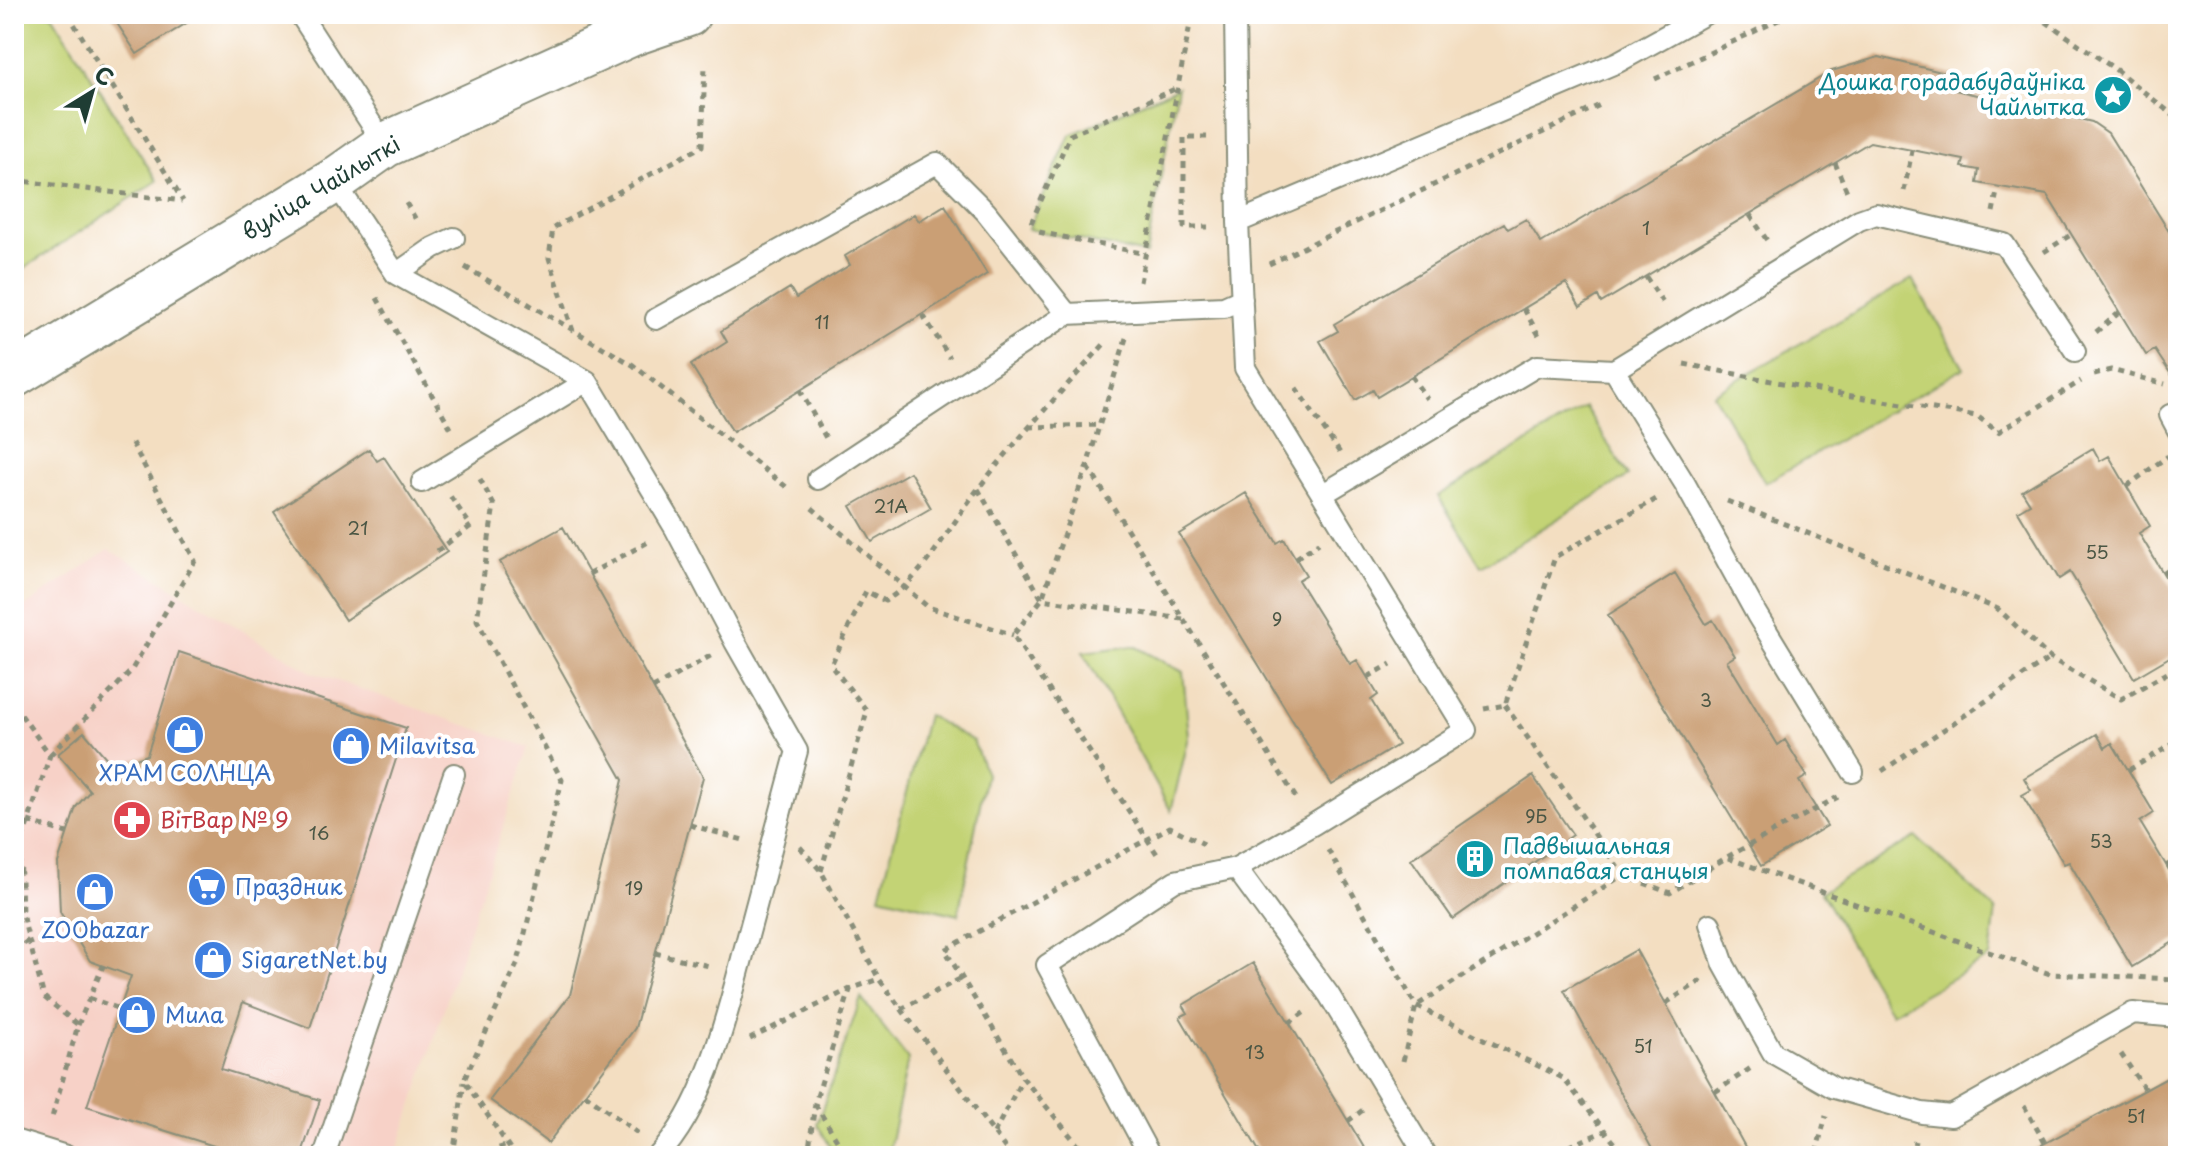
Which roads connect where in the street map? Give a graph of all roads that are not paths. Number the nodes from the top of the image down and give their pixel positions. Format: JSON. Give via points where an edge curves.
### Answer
{"nodes":[{"id":1,"x":300,"y":14,"type":"edge"},
{"id":2,"x":688,"y":14,"type":"edge"},
{"id":3,"x":1235,"y":14,"type":"edge"},
{"id":4,"x":1705,"y":14,"type":"edge"},
{"id":5,"x":629,"y":24,"type":"edge"},
{"id":6,"x":385,"y":145,"type":"junction"},
{"id":7,"x":334,"y":181,"type":"junction"},
{"id":8,"x":1238,"y":222,"type":"junction"},
{"id":9,"x":454,"y":238,"type":"dead end"},
{"id":10,"x":396,"y":274,"type":"junction"},
{"id":11,"x":1242,"y":299,"type":"junction"},
{"id":12,"x":1067,"y":314,"type":"junction"},
{"id":13,"x":656,"y":319,"type":"dead end"},
{"id":14,"x":2075,"y":351,"type":"dead end"},
{"id":15,"x":1614,"y":370,"type":"junction"},
{"id":16,"x":14,"y":375,"type":"edge"},
{"id":17,"x":587,"y":381,"type":"junction"},
{"id":18,"x":428,"y":478,"type":"road end"},
{"id":19,"x":818,"y":479,"type":"dead end"},
{"id":20,"x":1323,"y":494,"type":"junction"},
{"id":21,"x":454,"y":774,"type":"dead end"},
{"id":22,"x":1858,"y":778,"type":"road end"},
{"id":23,"x":1236,"y":868,"type":"junction"},
{"id":24,"x":1710,"y":924,"type":"dead end"},
{"id":25,"x":2178,"y":1017,"type":"edge"},
{"id":26,"x":14,"y":1140,"type":"edge"},
{"id":27,"x":660,"y":1154,"type":"edge"},
{"id":28,"x":66,"y":1156,"type":"edge"},
{"id":29,"x":324,"y":1156,"type":"edge"},
{"id":30,"x":1150,"y":1156,"type":"edge"},
{"id":31,"x":1426,"y":1156,"type":"edge"}],
"edges":[{"from":1,"to":6,"type":"lane"},
{"from":2,"to":5,"type":"street","name":"вуліца Чайлыткі"},
{"from":3,"to":8,"type":"lane"},
{"from":4,"to":8,"type":"lane","via":[[1618,62]]},
{"from":5,"to":6,"type":"street","name":"вуліца Чайлыткі"},
{"from":6,"to":7,"type":"street","name":"вуліца Чайлыткі"},
{"from":7,"to":10,"type":"lane"},
{"from":7,"to":16,"type":"street","name":"вуліца Чайлыткі"},
{"from":8,"to":11,"type":"lane"},
{"from":9,"to":10,"type":"lane"},
{"from":10,"to":17,"type":"lane"},
{"from":11,"to":12,"type":"lane","via":[[1224,307]]},
{"from":11,"to":20,"type":"lane","via":[[1245,368]]},
{"from":12,"to":13,"type":"lane","via":[[986,212],[937,163]]},
{"from":12,"to":19,"type":"lane"},
{"from":14,"to":15,"type":"lane","via":[[2004,244],[1876,214]]},
{"from":15,"to":20,"type":"lane","via":[[1537,366]]},
{"from":15,"to":22,"type":"lane"},
{"from":17,"to":18,"type":"lane"},
{"from":17,"to":27,"type":"lane","via":[[797,751],[712,1058],[683,1124]]},
{"from":20,"to":23,"type":"lane","via":[[1466,730]]},
{"from":21,"to":29,"type":"lane"},
{"from":23,"to":30,"type":"lane","via":[[1175,881],[1047,965]]},
{"from":23,"to":31,"type":"lane","via":[[1329,995]]},
{"from":24,"to":25,"type":"lane","via":[[1724,965],[1773,1053],[1834,1088],[1922,1113],[1951,1116],[2133,1013]]},
{"from":26,"to":28,"type":"lane"}]}
